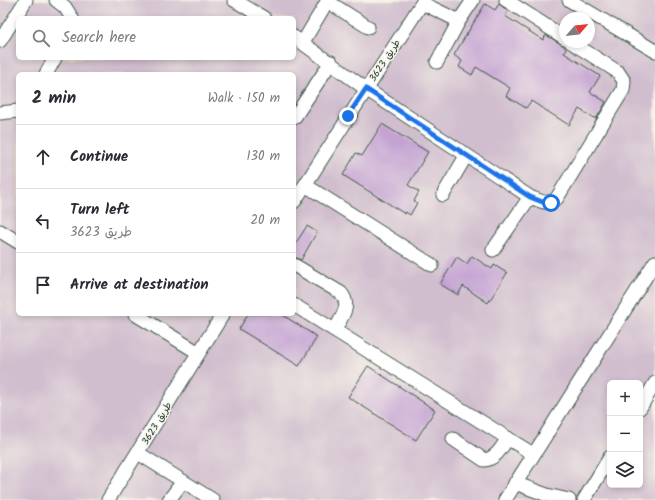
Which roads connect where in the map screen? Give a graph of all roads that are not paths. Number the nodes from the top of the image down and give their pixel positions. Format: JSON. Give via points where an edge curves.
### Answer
{"nodes":[{"id":1,"x":26,"y":0,"type":"edge"},
{"id":2,"x":56,"y":0,"type":"edge"},
{"id":3,"x":234,"y":0,"type":"edge"},
{"id":4,"x":474,"y":0,"type":"edge"},
{"id":5,"x":506,"y":0,"type":"edge"},
{"id":6,"x":569,"y":0,"type":"edge"},
{"id":7,"x":328,"y":1,"type":"edge"},
{"id":8,"x":423,"y":1,"type":"edge"},
{"id":9,"x":71,"y":16,"type":"edge"},
{"id":10,"x":261,"y":16,"type":"edge"},
{"id":11,"x":459,"y":21,"type":"junction"},
{"id":12,"x":368,"y":27,"type":"dead end"},
{"id":13,"x":559,"y":34,"type":"edge"},
{"id":14,"x":298,"y":39,"type":"edge"},
{"id":15,"x":0,"y":41,"type":"edge"},
{"id":16,"x":580,"y":48,"type":"edge"},
{"id":17,"x":655,"y":50,"type":"edge"},
{"id":18,"x":54,"y":60,"type":"edge"},
{"id":19,"x":331,"y":62,"type":"junction"},
{"id":20,"x":437,"y":62,"type":"dead end"},
{"id":21,"x":47,"y":72,"type":"edge"},
{"id":22,"x":366,"y":89,"type":"junction"},
{"id":23,"x":16,"y":111,"type":"edge"},
{"id":24,"x":0,"y":113,"type":"edge"},
{"id":25,"x":296,"y":115,"type":"edge"},
{"id":26,"x":466,"y":156,"type":"junction"},
{"id":27,"x":305,"y":186,"type":"junction"},
{"id":28,"x":443,"y":195,"type":"dead end"},
{"id":29,"x":530,"y":197,"type":"junction"},
{"id":30,"x":296,"y":199,"type":"edge"},
{"id":31,"x":0,"y":231,"type":"edge"},
{"id":32,"x":16,"y":241,"type":"edge"},
{"id":33,"x":493,"y":250,"type":"dead end"},
{"id":34,"x":655,"y":262,"type":"edge"},
{"id":35,"x":432,"y":265,"type":"dead end"},
{"id":36,"x":296,"y":266,"type":"edge"},
{"id":37,"x":296,"y":305,"type":"edge"},
{"id":38,"x":139,"y":316,"type":"edge"},
{"id":39,"x":222,"y":316,"type":"edge"},
{"id":40,"x":335,"y":330,"type":"junction"},
{"id":41,"x":201,"y":350,"type":"junction"},
{"id":42,"x":655,"y":383,"type":"edge"},
{"id":43,"x":643,"y":403,"type":"edge"},
{"id":44,"x":508,"y":438,"type":"junction"},
{"id":45,"x":453,"y":439,"type":"dead end"},
{"id":46,"x":138,"y":453,"type":"junction"},
{"id":47,"x":533,"y":454,"type":"junction"},
{"id":48,"x":607,"y":462,"type":"edge"},
{"id":49,"x":183,"y":481,"type":"junction"},
{"id":50,"x":515,"y":483,"type":"junction"},
{"id":51,"x":108,"y":500,"type":"edge"},
{"id":52,"x":169,"y":500,"type":"edge"},
{"id":53,"x":213,"y":500,"type":"edge"},
{"id":54,"x":505,"y":500,"type":"edge"},
{"id":55,"x":569,"y":500,"type":"edge"},
{"id":56,"x":584,"y":500,"type":"edge"}],
"edges":[{"from":1,"to":15,"type":"street"},
{"from":2,"to":9,"type":"street"},
{"from":3,"to":10,"type":"street"},
{"from":4,"to":11,"type":"street"},
{"from":5,"to":13,"type":"street"},
{"from":6,"to":17,"type":"street"},
{"from":7,"to":12,"type":"street"},
{"from":7,"to":14,"type":"street"},
{"from":8,"to":11,"type":"street"},
{"from":8,"to":22,"type":"street","name":"طريق 3623"},
{"from":11,"to":20,"type":"street"},
{"from":14,"to":19,"type":"street"},
{"from":16,"to":29,"type":"street","via":[[618,72],[624,81],[623,90],[557,198],[551,203],[545,203]]},
{"from":18,"to":21,"type":"street"},
{"from":19,"to":22,"type":"street"},
{"from":19,"to":25,"type":"street"},
{"from":22,"to":26,"type":"street"},
{"from":22,"to":27,"type":"street","name":"طريق 3623"},
{"from":23,"to":24,"type":"street"},
{"from":26,"to":28,"type":"street"},
{"from":26,"to":29,"type":"street"},
{"from":27,"to":30,"type":"street","name":"طريق 3623"},
{"from":27,"to":35,"type":"street"},
{"from":29,"to":33,"type":"street"},
{"from":31,"to":32,"type":"street"},
{"from":34,"to":47,"type":"street"},
{"from":36,"to":40,"type":"street","via":[[346,298],[347,306]]},
{"from":37,"to":40,"type":"street"},
{"from":38,"to":41,"type":"street"},
{"from":39,"to":41,"type":"street","name":"طريق 3623"},
{"from":40,"to":44,"type":"street"},
{"from":41,"to":46,"type":"street","name":"طريق 3623"},
{"from":42,"to":43,"type":"street"},
{"from":44,"to":45,"type":"street","via":[[494,456],[484,460]]},
{"from":44,"to":47,"type":"street"},
{"from":46,"to":49,"type":"street"},
{"from":46,"to":51,"type":"street","name":"طريق 3623"},
{"from":47,"to":50,"type":"street"},
{"from":48,"to":56,"type":"street"},
{"from":49,"to":52,"type":"street"},
{"from":49,"to":53,"type":"street"},
{"from":50,"to":54,"type":"street"},
{"from":50,"to":55,"type":"street"}]}
